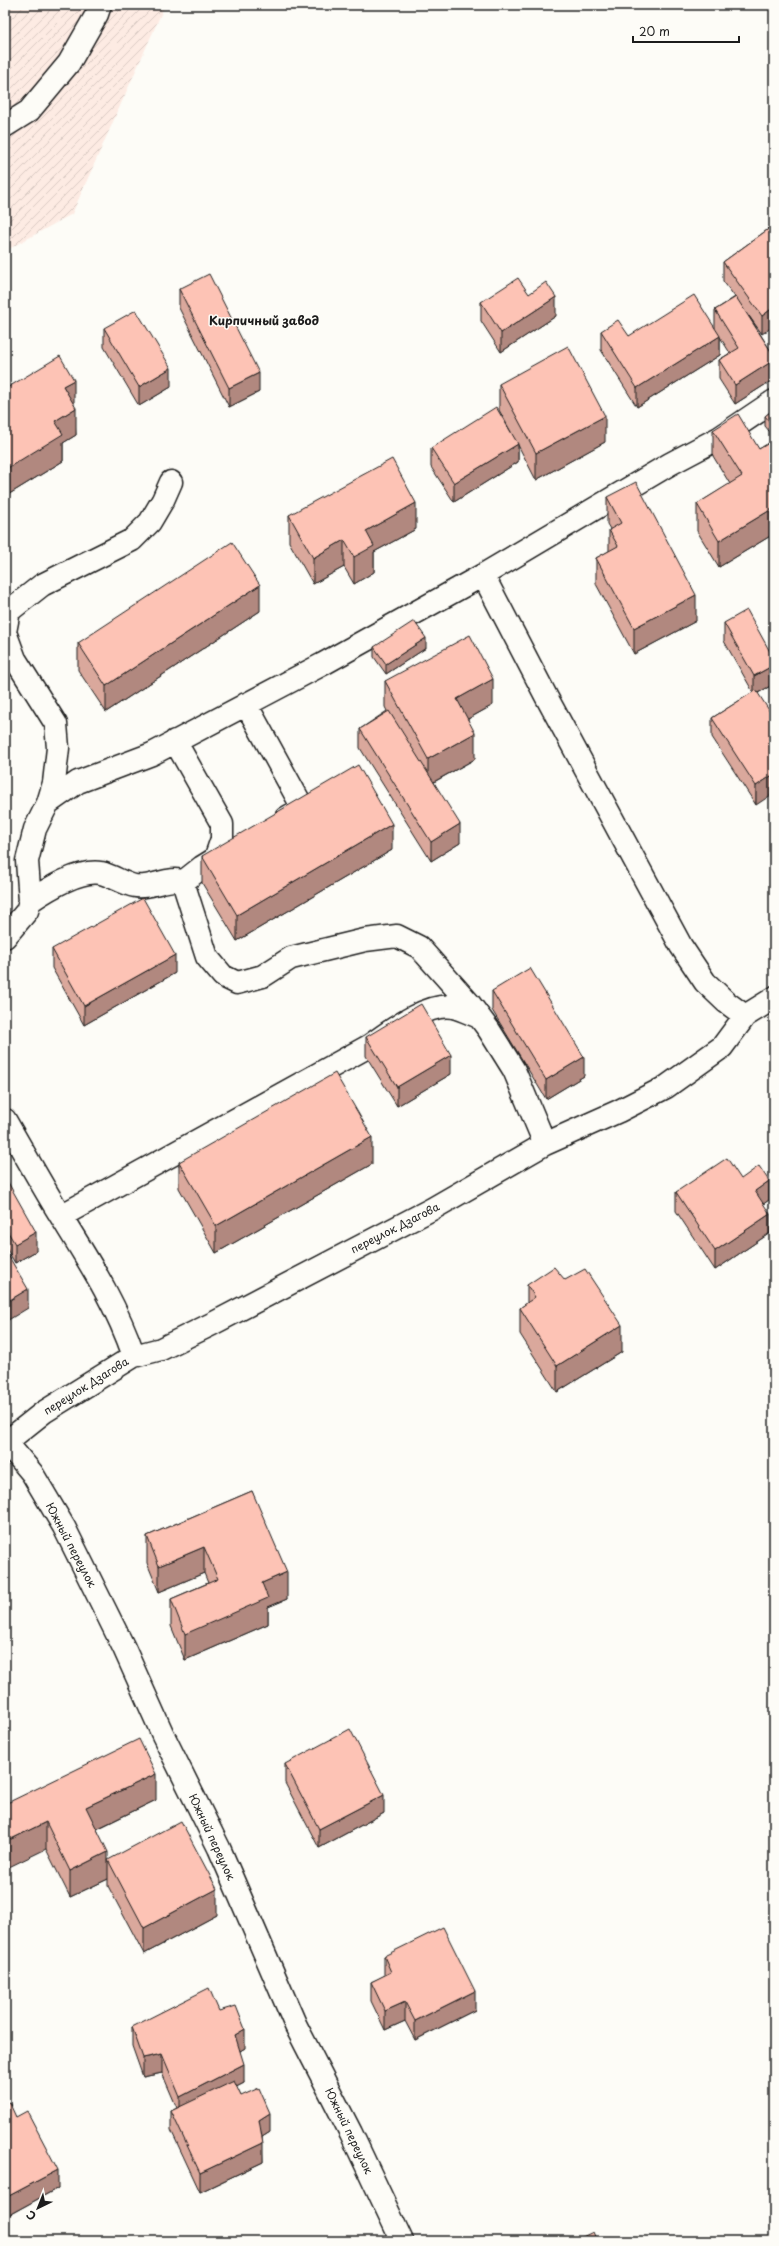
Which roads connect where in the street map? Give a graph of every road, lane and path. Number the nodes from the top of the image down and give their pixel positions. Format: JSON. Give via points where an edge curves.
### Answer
{"nodes":[{"id":1,"x":100,"y":5,"type":"edge"},
{"id":2,"x":5,"y":126,"type":"edge"},
{"id":3,"x":774,"y":401,"type":"edge"},
{"id":4,"x":171,"y":482,"type":"dead end"},
{"id":5,"x":483,"y":575,"type":"junction"},
{"id":6,"x":246,"y":704,"type":"junction"},
{"id":7,"x":175,"y":741,"type":"junction"},
{"id":8,"x":48,"y":803,"type":"junction"},
{"id":9,"x":269,"y":828,"type":"edge"},
{"id":10,"x":249,"y":839,"type":"edge"},
{"id":11,"x":215,"y":859,"type":"junction"},
{"id":12,"x":183,"y":882,"type":"junction"},
{"id":13,"x":30,"y":900,"type":"junction"},
{"id":14,"x":5,"y":938,"type":"edge"},
{"id":15,"x":774,"y":998,"type":"edge"},
{"id":16,"x":745,"y":1016,"type":"junction"},
{"id":17,"x":479,"y":1017,"type":"junction"},
{"id":18,"x":5,"y":1120,"type":"edge"},
{"id":19,"x":545,"y":1144,"type":"junction"},
{"id":20,"x":61,"y":1216,"type":"junction"},
{"id":21,"x":134,"y":1356,"type":"junction"},
{"id":22,"x":6,"y":1443,"type":"edge"},
{"id":23,"x":402,"y":2241,"type":"edge"}],
"edges":[{"from":1,"to":2,"type":"street","via":[[69,63],[29,111]]},
{"from":3,"to":5,"type":"street","via":[[719,438],[670,464]]},
{"from":4,"to":8,"type":"street","via":[[150,522],[132,540],[42,585],[9,611],[5,632],[15,659],[56,724],[58,748],[54,783]]},
{"from":5,"to":6,"type":"street"},
{"from":5,"to":16,"type":"street","via":[[681,946],[705,982]]},
{"from":6,"to":7,"type":"street"},
{"from":6,"to":9,"type":"street","via":[[303,808]]},
{"from":7,"to":8,"type":"street","via":[[152,754],[78,782]]},
{"from":7,"to":11,"type":"street","via":[[222,824],[222,839]]},
{"from":8,"to":13,"type":"street","via":[[35,829],[27,861]]},
{"from":10,"to":11,"type":"street"},
{"from":11,"to":12,"type":"street"},
{"from":12,"to":13,"type":"street","via":[[172,879],[158,885],[135,886],[99,873],[77,877],[54,886]]},
{"from":12,"to":17,"type":"street","via":[[208,957],[223,976],[237,983],[263,976],[291,958],[342,945],[397,936],[419,946]]},
{"from":13,"to":14,"type":"street","via":[[27,911]]},
{"from":15,"to":16,"type":"street","name":"переулок Дзагова"},
{"from":16,"to":19,"type":"street","name":"переулок Дзагова","via":[[722,1047],[666,1087]]},
{"from":17,"to":19,"type":"street","via":[[514,1070]]},
{"from":17,"to":20,"type":"street","via":[[453,1007],[431,1009],[403,1021],[369,1046]]},
{"from":18,"to":20,"type":"street"},
{"from":19,"to":21,"type":"street","name":"переулок Дзагова","via":[[432,1209],[212,1324],[161,1349]]},
{"from":20,"to":21,"type":"street","via":[[105,1288],[122,1322]]},
{"from":21,"to":22,"type":"street","name":"переулок Дзагова","via":[[44,1412]]},
{"from":22,"to":23,"type":"street","name":"Южный переулок","via":[[32,1473],[64,1527],[219,1848],[296,2026]]}]}
